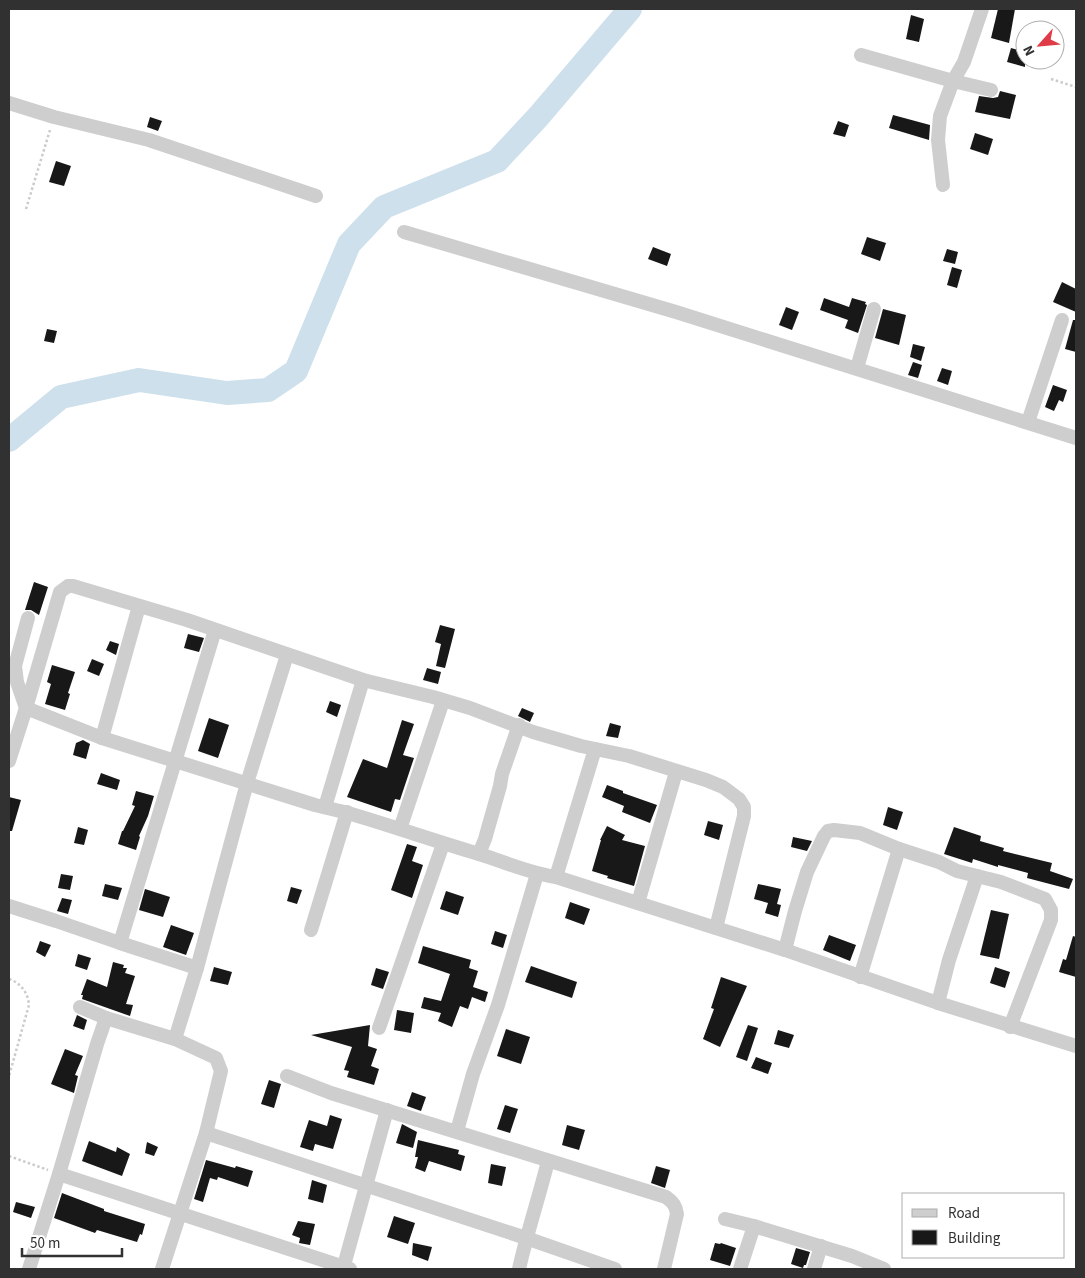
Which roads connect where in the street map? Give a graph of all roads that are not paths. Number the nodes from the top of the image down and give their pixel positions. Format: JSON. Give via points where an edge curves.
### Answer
{"nodes":[{"id":1,"x":982,"y":9,"type":"edge"},
{"id":2,"x":861,"y":55,"type":"dead end"},
{"id":3,"x":953,"y":81,"type":"junction"},
{"id":4,"x":991,"y":90,"type":"dead end"},
{"id":5,"x":9,"y":103,"type":"edge"},
{"id":6,"x":943,"y":185,"type":"dead end"},
{"id":7,"x":316,"y":196,"type":"dead end"},
{"id":8,"x":404,"y":232,"type":"dead end"},
{"id":9,"x":874,"y":309,"type":"dead end"},
{"id":10,"x":1062,"y":320,"type":"dead end"},
{"id":11,"x":857,"y":368,"type":"junction"},
{"id":12,"x":1028,"y":422,"type":"junction"},
{"id":13,"x":1076,"y":438,"type":"edge"},
{"id":14,"x":139,"y":606,"type":"junction"},
{"id":15,"x":28,"y":618,"type":"dead end"},
{"id":16,"x":215,"y":630,"type":"junction"},
{"id":17,"x":287,"y":655,"type":"junction"},
{"id":18,"x":363,"y":680,"type":"junction"},
{"id":19,"x":443,"y":701,"type":"junction"},
{"id":20,"x":26,"y":708,"type":"junction"},
{"id":21,"x":519,"y":725,"type":"junction"},
{"id":22,"x":102,"y":738,"type":"junction"},
{"id":23,"x":595,"y":749,"type":"junction"},
{"id":24,"x":176,"y":760,"type":"junction"},
{"id":25,"x":9,"y":761,"type":"edge"},
{"id":26,"x":676,"y":772,"type":"junction"},
{"id":27,"x":247,"y":783,"type":"junction"},
{"id":28,"x":325,"y":807,"type":"junction"},
{"id":29,"x":347,"y":812,"type":"junction"},
{"id":30,"x":400,"y":829,"type":"junction"},
{"id":31,"x":443,"y":844,"type":"junction"},
{"id":32,"x":899,"y":849,"type":"junction"},
{"id":33,"x":478,"y":854,"type":"junction"},
{"id":34,"x":537,"y":874,"type":"junction"},
{"id":35,"x":977,"y":876,"type":"junction"},
{"id":36,"x":556,"y":877,"type":"junction"},
{"id":37,"x":638,"y":903,"type":"junction"},
{"id":38,"x":9,"y":906,"type":"edge"},
{"id":39,"x":716,"y":928,"type":"junction"},
{"id":40,"x":311,"y":930,"type":"dead end"},
{"id":41,"x":120,"y":943,"type":"junction"},
{"id":42,"x":785,"y":950,"type":"junction"},
{"id":43,"x":196,"y":968,"type":"junction"},
{"id":44,"x":860,"y":977,"type":"junction"},
{"id":45,"x":938,"y":1004,"type":"junction"},
{"id":46,"x":80,"y":1008,"type":"dead end"},
{"id":47,"x":106,"y":1018,"type":"junction"},
{"id":48,"x":1010,"y":1027,"type":"junction"},
{"id":49,"x":379,"y":1028,"type":"dead end"},
{"id":50,"x":175,"y":1038,"type":"junction"},
{"id":51,"x":1076,"y":1046,"type":"edge"},
{"id":52,"x":287,"y":1076,"type":"dead end"},
{"id":53,"x":387,"y":1110,"type":"junction"},
{"id":54,"x":457,"y":1131,"type":"junction"},
{"id":55,"x":206,"y":1133,"type":"junction"},
{"id":56,"x":548,"y":1161,"type":"junction"},
{"id":57,"x":59,"y":1174,"type":"junction"},
{"id":58,"x":366,"y":1186,"type":"junction"},
{"id":59,"x":180,"y":1213,"type":"junction"},
{"id":60,"x":725,"y":1219,"type":"dead end"},
{"id":61,"x":754,"y":1226,"type":"junction"},
{"id":62,"x":526,"y":1238,"type":"junction"},
{"id":63,"x":821,"y":1246,"type":"junction"},
{"id":64,"x":29,"y":1269,"type":"edge"},
{"id":65,"x":162,"y":1269,"type":"edge"},
{"id":66,"x":346,"y":1269,"type":"edge"},
{"id":67,"x":519,"y":1269,"type":"edge"},
{"id":68,"x":615,"y":1269,"type":"edge"},
{"id":69,"x":664,"y":1269,"type":"edge"},
{"id":70,"x":740,"y":1269,"type":"edge"},
{"id":71,"x":814,"y":1269,"type":"edge"},
{"id":72,"x":883,"y":1269,"type":"edge"}],
"edges":[{"from":1,"to":3,"type":"street","via":[[964,62]]},
{"from":2,"to":3,"type":"street"},
{"from":3,"to":4,"type":"street"},
{"from":3,"to":6,"type":"street","via":[[940,116],[938,140]]},
{"from":5,"to":7,"type":"street","via":[[149,140]]},
{"from":8,"to":11,"type":"street"},
{"from":9,"to":11,"type":"street"},
{"from":10,"to":12,"type":"street"},
{"from":11,"to":12,"type":"street"},
{"from":12,"to":13,"type":"street"},
{"from":14,"to":16,"type":"street"},
{"from":14,"to":20,"type":"street","via":[[73,586],[64,588],[60,592]]},
{"from":14,"to":22,"type":"street"},
{"from":15,"to":20,"type":"street","via":[[15,666]]},
{"from":16,"to":17,"type":"street"},
{"from":16,"to":24,"type":"street"},
{"from":17,"to":18,"type":"street"},
{"from":17,"to":27,"type":"street"},
{"from":18,"to":19,"type":"street"},
{"from":18,"to":28,"type":"street"},
{"from":19,"to":21,"type":"street"},
{"from":19,"to":30,"type":"street"},
{"from":20,"to":22,"type":"street"},
{"from":20,"to":25,"type":"street"},
{"from":21,"to":23,"type":"street"},
{"from":21,"to":33,"type":"street"},
{"from":22,"to":24,"type":"street"},
{"from":23,"to":26,"type":"street","via":[[629,756]]},
{"from":23,"to":36,"type":"street"},
{"from":24,"to":27,"type":"street"},
{"from":24,"to":41,"type":"street"},
{"from":26,"to":37,"type":"street"},
{"from":26,"to":39,"type":"street","via":[[723,787],[744,807]]},
{"from":27,"to":28,"type":"street"},
{"from":27,"to":43,"type":"street"},
{"from":28,"to":29,"type":"street"},
{"from":29,"to":30,"type":"street"},
{"from":29,"to":40,"type":"street"},
{"from":30,"to":31,"type":"street"},
{"from":31,"to":33,"type":"street"},
{"from":31,"to":49,"type":"street"},
{"from":32,"to":35,"type":"street"},
{"from":32,"to":42,"type":"street","via":[[860,832],[828,831],[807,872]]},
{"from":32,"to":44,"type":"street"},
{"from":33,"to":34,"type":"street"},
{"from":34,"to":36,"type":"street"},
{"from":34,"to":54,"type":"street"},
{"from":35,"to":45,"type":"street"},
{"from":35,"to":48,"type":"street","via":[[1045,899],[1051,910],[1051,920]]},
{"from":36,"to":37,"type":"street"},
{"from":37,"to":39,"type":"street"},
{"from":38,"to":41,"type":"street"},
{"from":39,"to":42,"type":"street"},
{"from":41,"to":43,"type":"street"},
{"from":42,"to":44,"type":"street"},
{"from":43,"to":50,"type":"street"},
{"from":44,"to":45,"type":"street"},
{"from":45,"to":48,"type":"street"},
{"from":46,"to":47,"type":"street"},
{"from":47,"to":50,"type":"street"},
{"from":47,"to":57,"type":"street"},
{"from":48,"to":51,"type":"street"},
{"from":50,"to":55,"type":"street","via":[[216,1058],[222,1071]]},
{"from":52,"to":53,"type":"street"},
{"from":53,"to":54,"type":"street"},
{"from":53,"to":58,"type":"street"},
{"from":54,"to":56,"type":"street"},
{"from":55,"to":58,"type":"street"},
{"from":55,"to":59,"type":"street"},
{"from":56,"to":62,"type":"street"},
{"from":56,"to":69,"type":"street","via":[[672,1201],[677,1214]]},
{"from":57,"to":59,"type":"street"},
{"from":57,"to":64,"type":"street"},
{"from":58,"to":62,"type":"street"},
{"from":58,"to":66,"type":"street"},
{"from":59,"to":65,"type":"street"},
{"from":59,"to":66,"type":"street"},
{"from":60,"to":61,"type":"street"},
{"from":61,"to":63,"type":"street"},
{"from":61,"to":70,"type":"street"},
{"from":62,"to":67,"type":"street"},
{"from":62,"to":68,"type":"street"},
{"from":63,"to":71,"type":"street"},
{"from":63,"to":72,"type":"street"}]}
